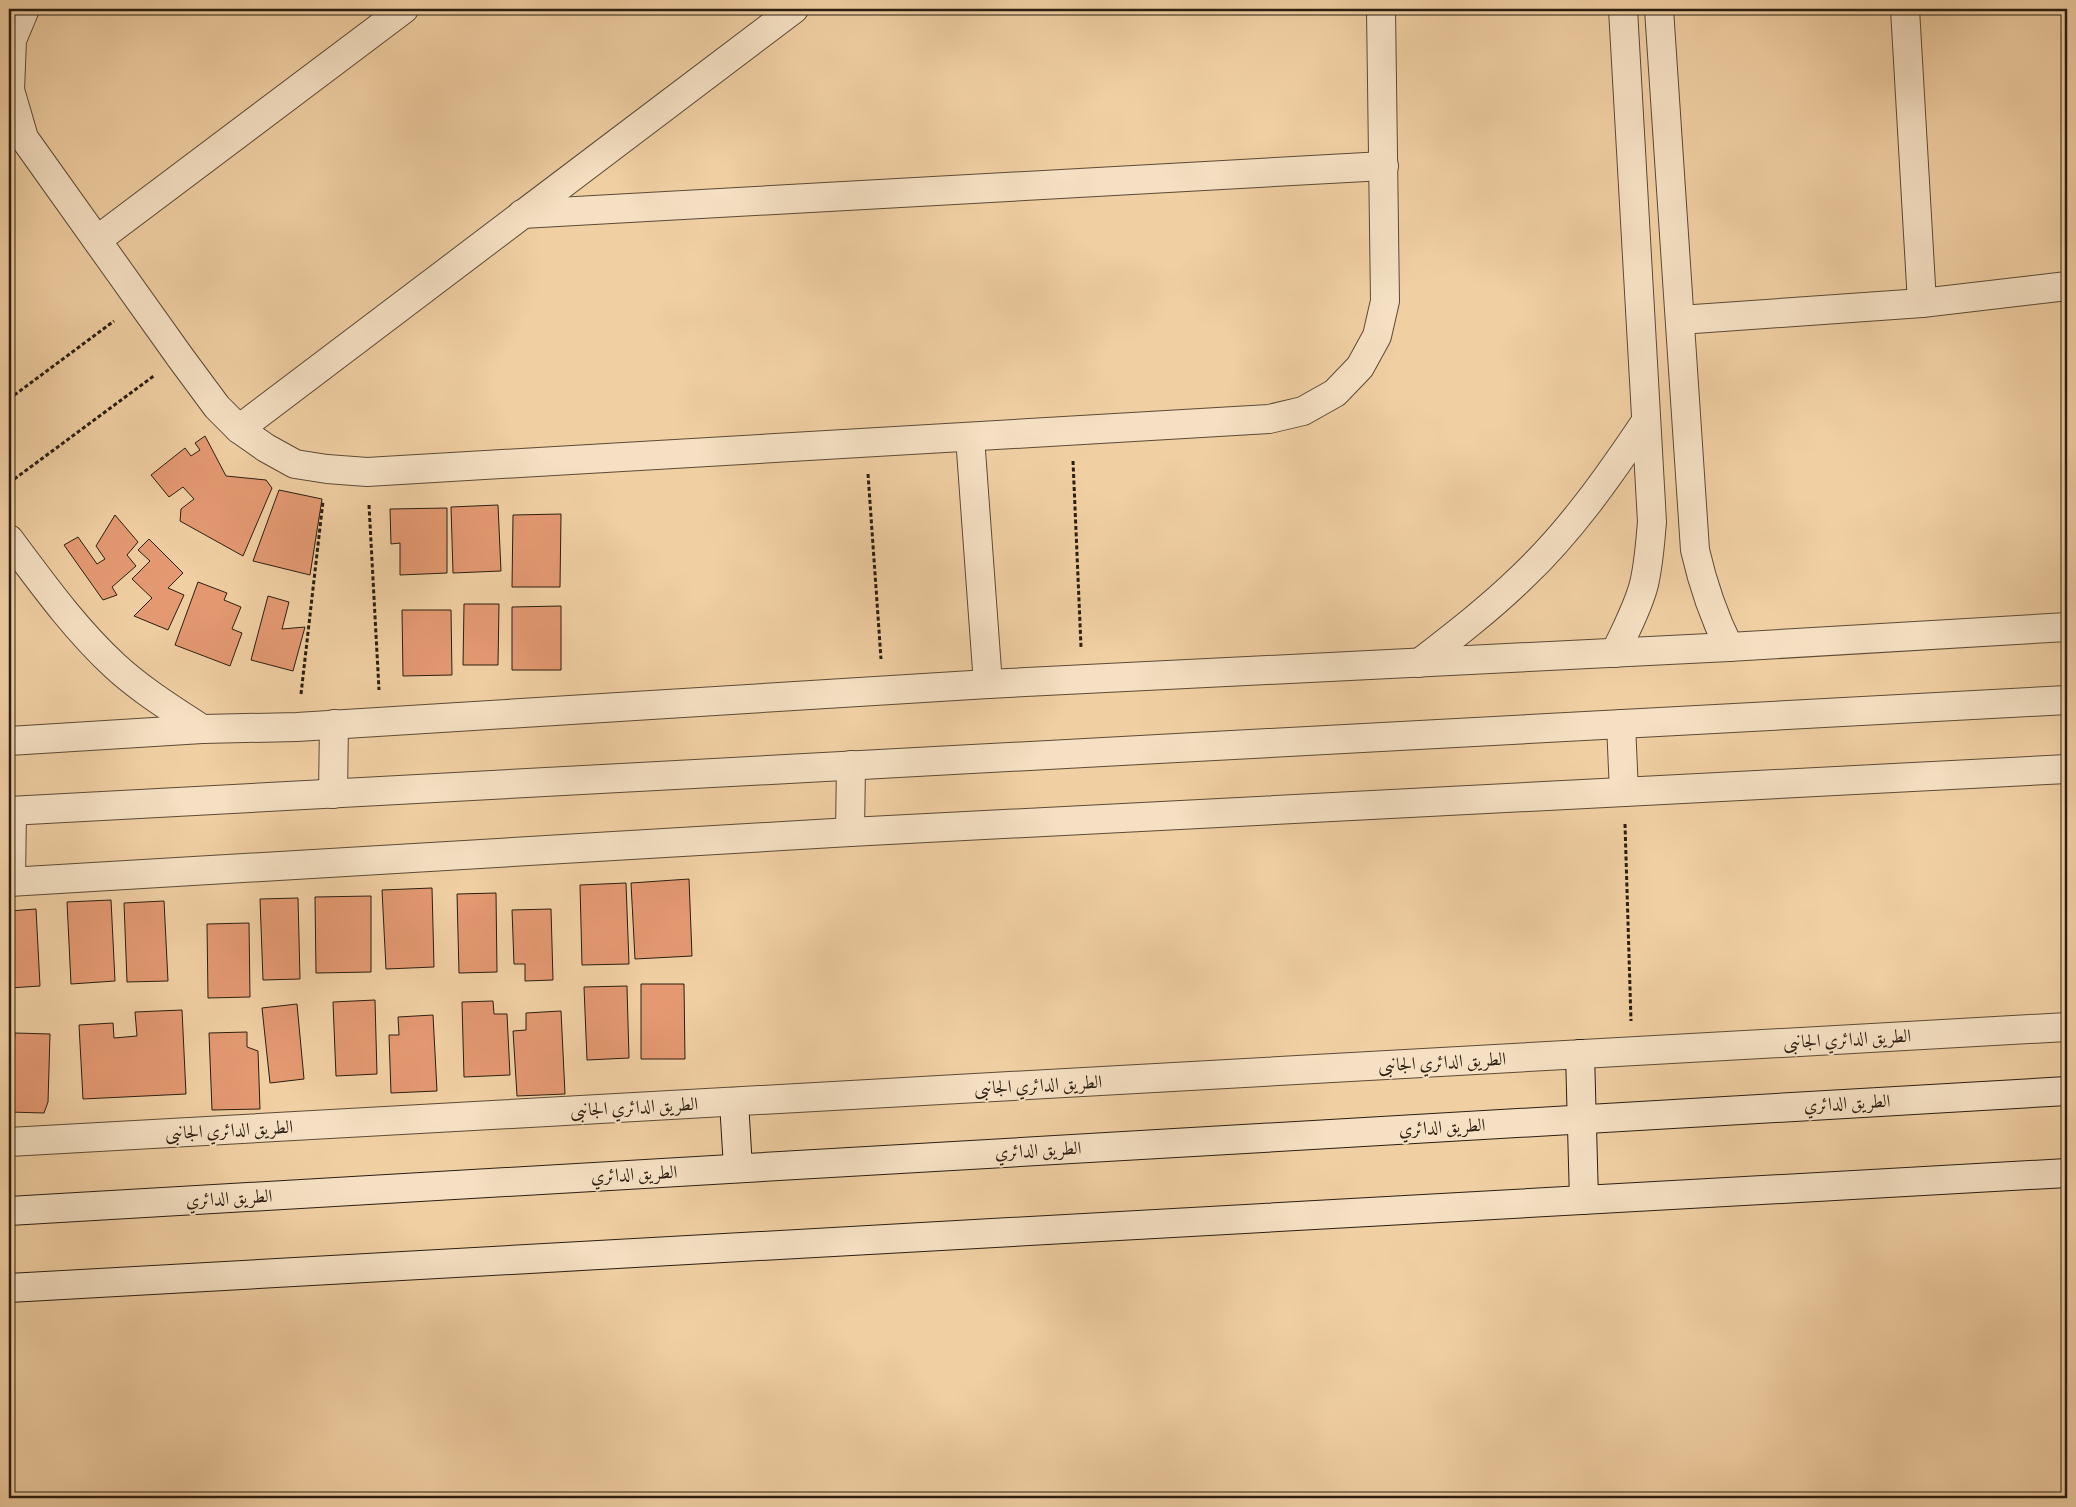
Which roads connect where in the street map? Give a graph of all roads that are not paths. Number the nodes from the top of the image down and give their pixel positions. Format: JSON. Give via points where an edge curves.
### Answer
{"nodes":[{"id":1,"x":25,"y":9,"type":"edge"},
{"id":2,"x":404,"y":9,"type":"edge"},
{"id":3,"x":794,"y":9,"type":"edge"},
{"id":4,"x":1381,"y":9,"type":"edge"},
{"id":5,"x":1622,"y":9,"type":"edge"},
{"id":6,"x":1660,"y":9,"type":"edge"},
{"id":7,"x":1905,"y":9,"type":"edge"},
{"id":8,"x":1384,"y":166,"type":"junction"},
{"id":9,"x":522,"y":214,"type":"junction"},
{"id":10,"x":97,"y":240,"type":"junction"},
{"id":11,"x":2067,"y":286,"type":"edge"},
{"id":12,"x":1922,"y":303,"type":"junction"},
{"id":13,"x":1680,"y":320,"type":"junction"},
{"id":14,"x":1646,"y":420,"type":"junction"},
{"id":15,"x":239,"y":429,"type":"junction"},
{"id":16,"x":970,"y":437,"type":"junction"},
{"id":17,"x":9,"y":539,"type":"edge"},
{"id":18,"x":2067,"y":627,"type":"edge"},
{"id":19,"x":1729,"y":647,"type":"junction"},
{"id":20,"x":1615,"y":653,"type":"junction"},
{"id":21,"x":1419,"y":663,"type":"junction"},
{"id":22,"x":988,"y":684,"type":"junction"},
{"id":23,"x":2067,"y":700,"type":"edge"},
{"id":24,"x":334,"y":724,"type":"junction"},
{"id":25,"x":1621,"y":724,"type":"junction"},
{"id":26,"x":202,"y":729,"type":"junction"},
{"id":27,"x":9,"y":741,"type":"edge"},
{"id":28,"x":851,"y":766,"type":"junction"},
{"id":29,"x":2067,"y":769,"type":"edge"},
{"id":30,"x":1624,"y":792,"type":"junction"},
{"id":31,"x":333,"y":794,"type":"junction"},
{"id":32,"x":10,"y":811,"type":"edge"},
{"id":33,"x":850,"y":832,"type":"junction"},
{"id":34,"x":10,"y":882,"type":"edge"},
{"id":35,"x":2067,"y":1027,"type":"edge"},
{"id":36,"x":1580,"y":1054,"type":"junction"},
{"id":37,"x":2067,"y":1091,"type":"edge"},
{"id":38,"x":734,"y":1102,"type":"junction"},
{"id":39,"x":1582,"y":1118,"type":"junction"},
{"id":40,"x":9,"y":1142,"type":"edge"},
{"id":41,"x":738,"y":1168,"type":"junction"},
{"id":42,"x":2067,"y":1173,"type":"edge"},
{"id":43,"x":1584,"y":1200,"type":"junction"},
{"id":44,"x":9,"y":1211,"type":"edge"},
{"id":45,"x":9,"y":1288,"type":"edge"}],
"edges":[{"from":1,"to":10,"type":"street","via":[[12,40],[10,90],[24,138]]},
{"from":2,"to":10,"type":"street"},
{"from":3,"to":9,"type":"street"},
{"from":4,"to":8,"type":"street"},
{"from":5,"to":14,"type":"street"},
{"from":6,"to":13,"type":"street"},
{"from":7,"to":12,"type":"street"},
{"from":8,"to":9,"type":"street"},
{"from":8,"to":16,"type":"street","via":[[1385,301],[1377,336],[1360,367],[1335,393],[1304,410],[1269,419]]},
{"from":9,"to":15,"type":"street"},
{"from":10,"to":15,"type":"street","via":[[217,407]]},
{"from":11,"to":12,"type":"street"},
{"from":12,"to":13,"type":"street"},
{"from":13,"to":19,"type":"street","via":[[1695,550],[1714,616]]},
{"from":14,"to":20,"type":"street","via":[[1652,522],[1649,555],[1633,614]]},
{"from":14,"to":21,"type":"street","via":[[1609,476],[1522,577]]},
{"from":15,"to":16,"type":"street","via":[[295,464],[367,472]]},
{"from":16,"to":22,"type":"street"},
{"from":17,"to":26,"type":"street","via":[[78,629],[157,700]]},
{"from":18,"to":19,"type":"street"},
{"from":19,"to":20,"type":"street"},
{"from":20,"to":21,"type":"street"},
{"from":21,"to":22,"type":"street"},
{"from":22,"to":24,"type":"street"},
{"from":23,"to":25,"type":"street"},
{"from":24,"to":26,"type":"street"},
{"from":24,"to":31,"type":"street"},
{"from":25,"to":28,"type":"street"},
{"from":25,"to":30,"type":"street"},
{"from":26,"to":27,"type":"street"},
{"from":28,"to":31,"type":"street"},
{"from":28,"to":33,"type":"street"},
{"from":29,"to":30,"type":"street"},
{"from":30,"to":33,"type":"street"},
{"from":31,"to":32,"type":"street"},
{"from":32,"to":34,"type":"street"},
{"from":33,"to":34,"type":"street"},
{"from":35,"to":36,"type":"street","name":"الطريق الدائري الجانبى"},
{"from":36,"to":38,"type":"street","name":"الطريق الدائري الجانبى"},
{"from":36,"to":39,"type":"street"},
{"from":37,"to":39,"type":"street","name":"الطريق الدائري"},
{"from":38,"to":40,"type":"street","name":"الطريق الدائري الجانبى"},
{"from":38,"to":41,"type":"street"},
{"from":39,"to":41,"type":"street","name":"الطريق الدائري"},
{"from":39,"to":43,"type":"street"},
{"from":41,"to":44,"type":"street","name":"الطريق الدائري"},
{"from":42,"to":43,"type":"street"},
{"from":43,"to":45,"type":"street"}]}
